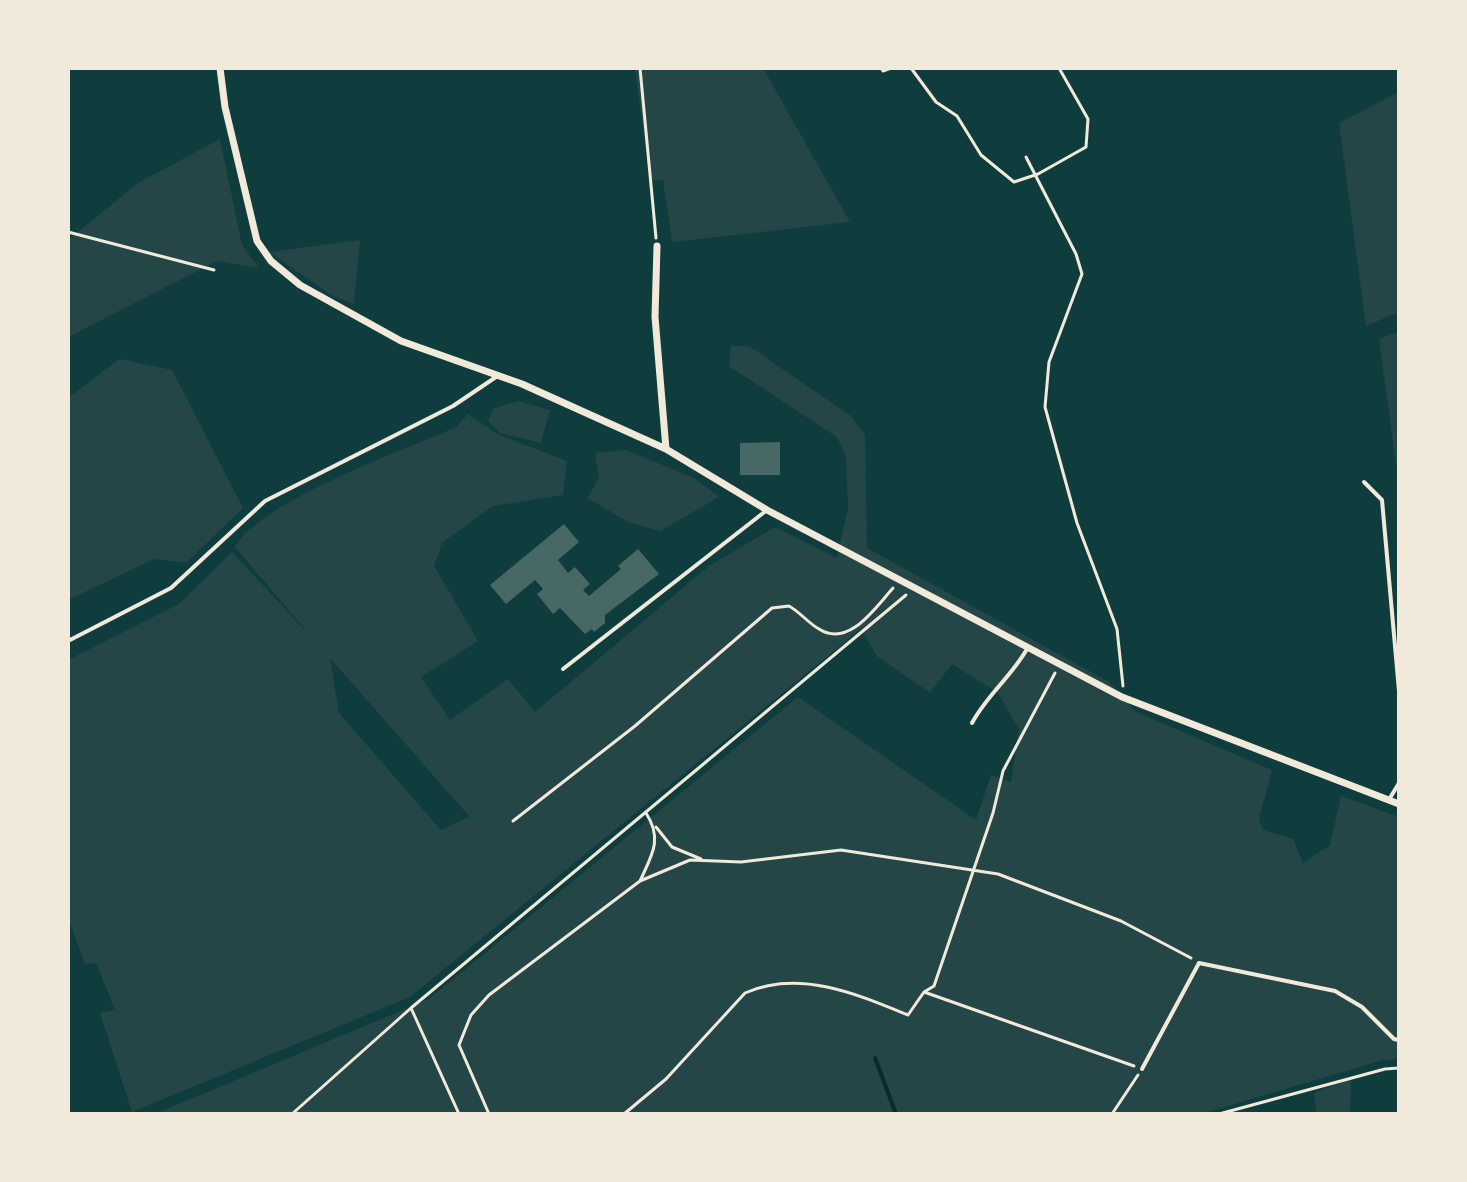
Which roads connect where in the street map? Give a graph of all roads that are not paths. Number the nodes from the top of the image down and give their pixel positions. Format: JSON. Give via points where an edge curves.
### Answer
{"nodes":[{"id":1,"x":220,"y":68,"type":"edge"},
{"id":2,"x":657,"y":246,"type":"road end"},
{"id":3,"x":498,"y":375,"type":"junction"},
{"id":4,"x":666,"y":449,"type":"junction"},
{"id":5,"x":1364,"y":482,"type":"dead end"},
{"id":6,"x":767,"y":510,"type":"junction"},
{"id":7,"x":68,"y":641,"type":"edge"},
{"id":8,"x":1028,"y":647,"type":"junction"},
{"id":9,"x":563,"y":669,"type":"dead end"},
{"id":10,"x":1399,"y":691,"type":"edge"},
{"id":11,"x":972,"y":723,"type":"dead end"},
{"id":12,"x":1399,"y":783,"type":"edge"},
{"id":13,"x":1389,"y":800,"type":"junction"},
{"id":14,"x":1399,"y":804,"type":"edge"},
{"id":15,"x":1399,"y":1040,"type":"edge"},
{"id":16,"x":1142,"y":1069,"type":"road end"}],
"edges":[{"from":1,"to":3,"type":"street","via":[[251,219],[257,241],[271,261],[300,285],[401,341]]},
{"from":2,"to":4,"type":"street","via":[[655,317]]},
{"from":3,"to":4,"type":"street"},
{"from":3,"to":7,"type":"lane","via":[[453,406],[265,501],[171,588]]},
{"from":4,"to":6,"type":"street"},
{"from":5,"to":10,"type":"lane","via":[[1382,500]]},
{"from":6,"to":8,"type":"street"},
{"from":6,"to":9,"type":"lane"},
{"from":8,"to":11,"type":"lane"},
{"from":8,"to":13,"type":"street","via":[[1122,697]]},
{"from":12,"to":13,"type":"lane"},
{"from":13,"to":14,"type":"street"},
{"from":15,"to":16,"type":"lane","via":[[1335,991],[1199,963]]}]}
